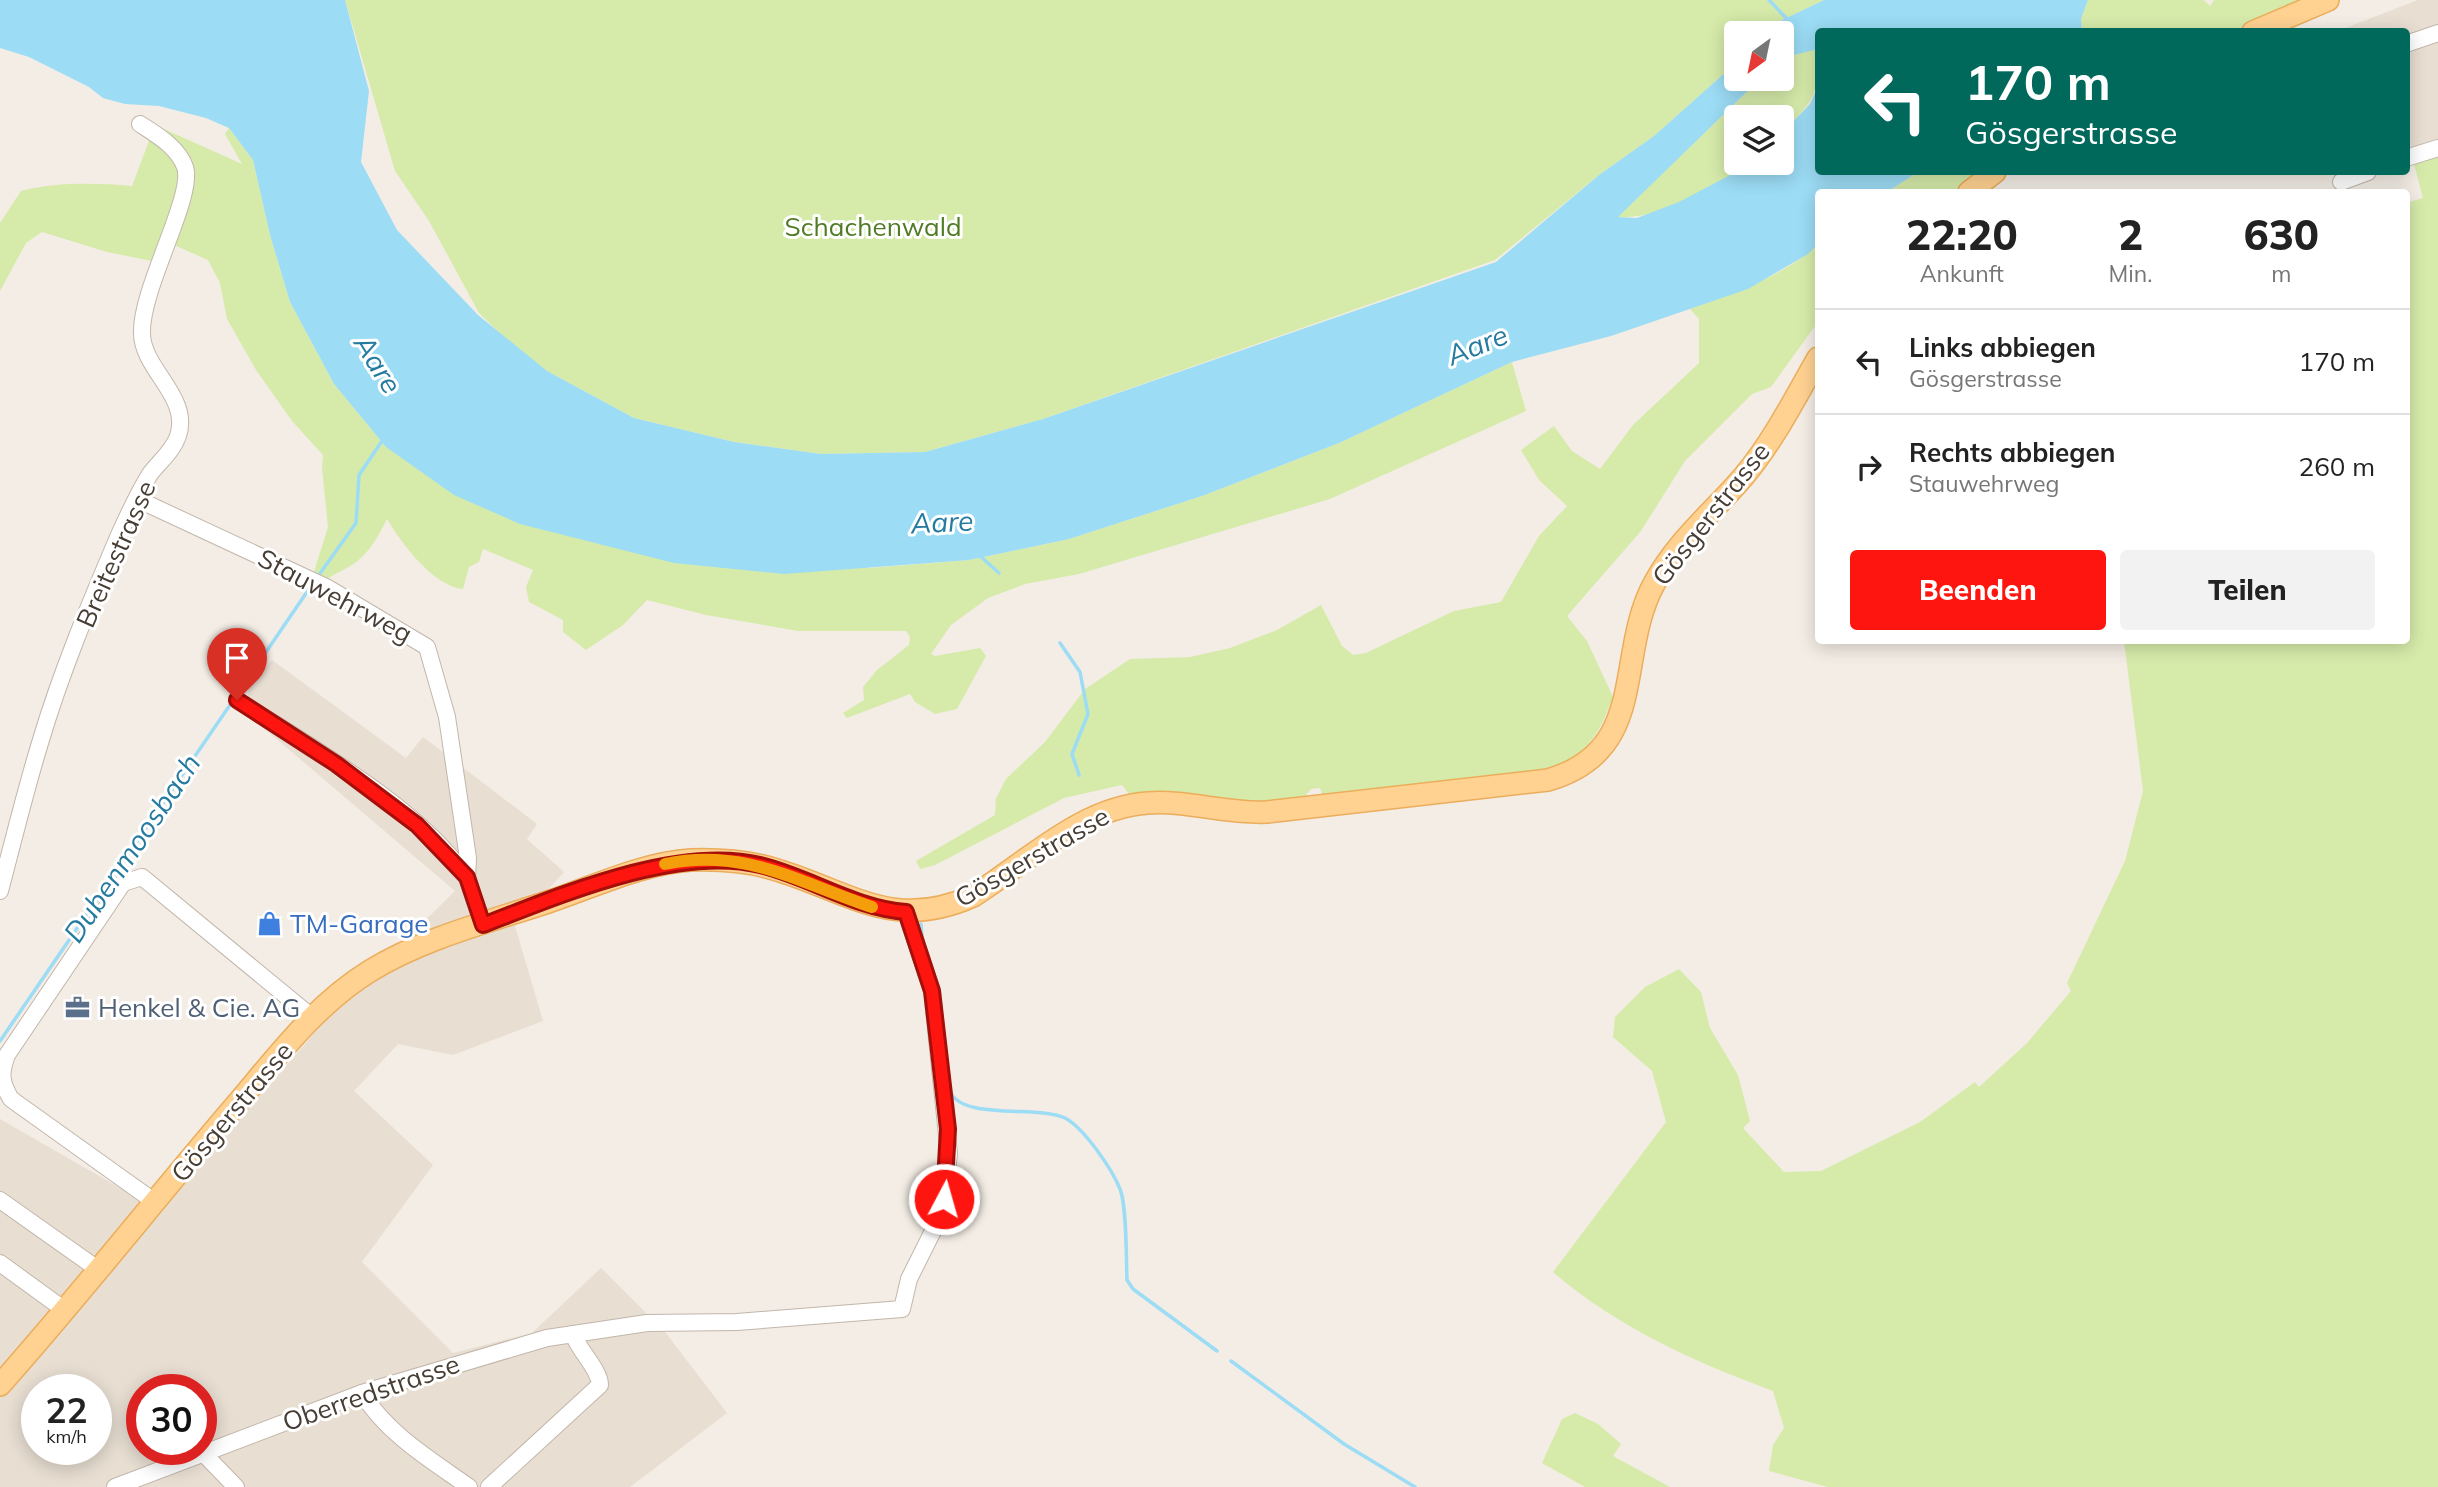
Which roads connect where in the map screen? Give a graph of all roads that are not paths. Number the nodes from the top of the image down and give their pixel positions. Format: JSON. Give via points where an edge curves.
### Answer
{"nodes":[{"id":1,"x":2328,"y":0,"type":"edge"},
{"id":2,"x":2262,"y":28,"type":"edge"},
{"id":3,"x":2438,"y":33,"type":"edge"},
{"id":4,"x":2410,"y":43,"type":"edge"},
{"id":5,"x":141,"y":124,"type":"dead end"},
{"id":6,"x":2438,"y":148,"type":"edge"},
{"id":7,"x":2410,"y":157,"type":"edge"},
{"id":8,"x":1991,"y":175,"type":"edge"},
{"id":9,"x":2360,"y":175,"type":"edge"},
{"id":10,"x":2341,"y":182,"type":"dead end"},
{"id":11,"x":1973,"y":189,"type":"edge"},
{"id":12,"x":1815,"y":363,"type":"edge"},
{"id":13,"x":137,"y":499,"type":"junction"},
{"id":14,"x":237,"y":700,"type":"dead end"},
{"id":15,"x":467,"y":877,"type":"junction"},
{"id":16,"x":0,"y":891,"type":"edge"},
{"id":17,"x":906,"y":912,"type":"junction"},
{"id":18,"x":483,"y":925,"type":"junction"},
{"id":19,"x":313,"y":1017,"type":"junction"},
{"id":20,"x":0,"y":1200,"type":"edge"},
{"id":21,"x":155,"y":1202,"type":"junction"},
{"id":22,"x":0,"y":1263,"type":"edge"},
{"id":23,"x":99,"y":1270,"type":"junction"},
{"id":24,"x":66,"y":1311,"type":"junction"},
{"id":25,"x":573,"y":1334,"type":"junction"},
{"id":26,"x":0,"y":1385,"type":"edge"},
{"id":27,"x":362,"y":1393,"type":"junction"},
{"id":28,"x":217,"y":1446,"type":"edge"},
{"id":29,"x":170,"y":1465,"type":"edge"},
{"id":30,"x":215,"y":1465,"type":"edge"},
{"id":31,"x":119,"y":1486,"type":"edge"},
{"id":32,"x":236,"y":1487,"type":"edge"},
{"id":33,"x":469,"y":1487,"type":"edge"},
{"id":34,"x":489,"y":1487,"type":"edge"}],
"edges":[{"from":1,"to":2,"type":"main road"},
{"from":3,"to":4,"type":"street"},
{"from":5,"to":13,"type":"street","name":"Breitestrasse","via":[[178,154],[187,175],[149,289],[142,336],[146,353],[174,401],[180,427],[175,443]]},
{"from":6,"to":7,"type":"street"},
{"from":8,"to":11,"type":"main road"},
{"from":9,"to":10,"type":"street"},
{"from":12,"to":17,"type":"main road","name":"Gösgerstrasse","via":[[1763,453],[1656,579],[1639,618],[1624,709],[1600,751],[1586,762],[1548,780],[1311,808],[1244,813],[1170,803],[1124,806],[1094,816],[973,896],[939,909]]},
{"from":13,"to":15,"type":"street","name":"Stauwehrweg","via":[[328,588],[427,647],[447,717]]},
{"from":13,"to":16,"type":"street","name":"Breitestrasse","via":[[56,694]]},
{"from":14,"to":15,"type":"street","via":[[389,803]]},
{"from":15,"to":18,"type":"street","name":"Stauwehrweg"},
{"from":17,"to":18,"type":"main road","name":"Gösgerstrasse","via":[[870,906],[760,865],[721,860],[660,865]]},
{"from":17,"to":25,"type":"street","name":"Oberredstrasse","via":[[932,991],[948,1154],[942,1213],[909,1279],[902,1309],[737,1322],[660,1322]]},
{"from":18,"to":19,"type":"main road","name":"Gösgerstrasse","via":[[394,958],[349,985]]},
{"from":19,"to":21,"type":"main road","name":"Gösgerstrasse"},
{"from":19,"to":21,"type":"street","via":[[142,877],[123,883],[7,1055],[2,1083],[11,1099]]},
{"from":20,"to":23,"type":"street"},
{"from":21,"to":23,"type":"main road","name":"Gösgerstrasse"},
{"from":22,"to":24,"type":"street"},
{"from":23,"to":24,"type":"main road","name":"Gösgerstrasse"},
{"from":24,"to":26,"type":"main road","name":"Gösgerstrasse"},
{"from":25,"to":27,"type":"street","name":"Oberredstrasse","via":[[524,1343]]},
{"from":25,"to":34,"type":"street","via":[[580,1352],[599,1375],[598,1388]]},
{"from":27,"to":28,"type":"street","name":"Oberredstrasse"},
{"from":27,"to":33,"type":"street","via":[[412,1448]]},
{"from":29,"to":31,"type":"street","name":"Oberredstrasse"},
{"from":30,"to":32,"type":"street"}]}
